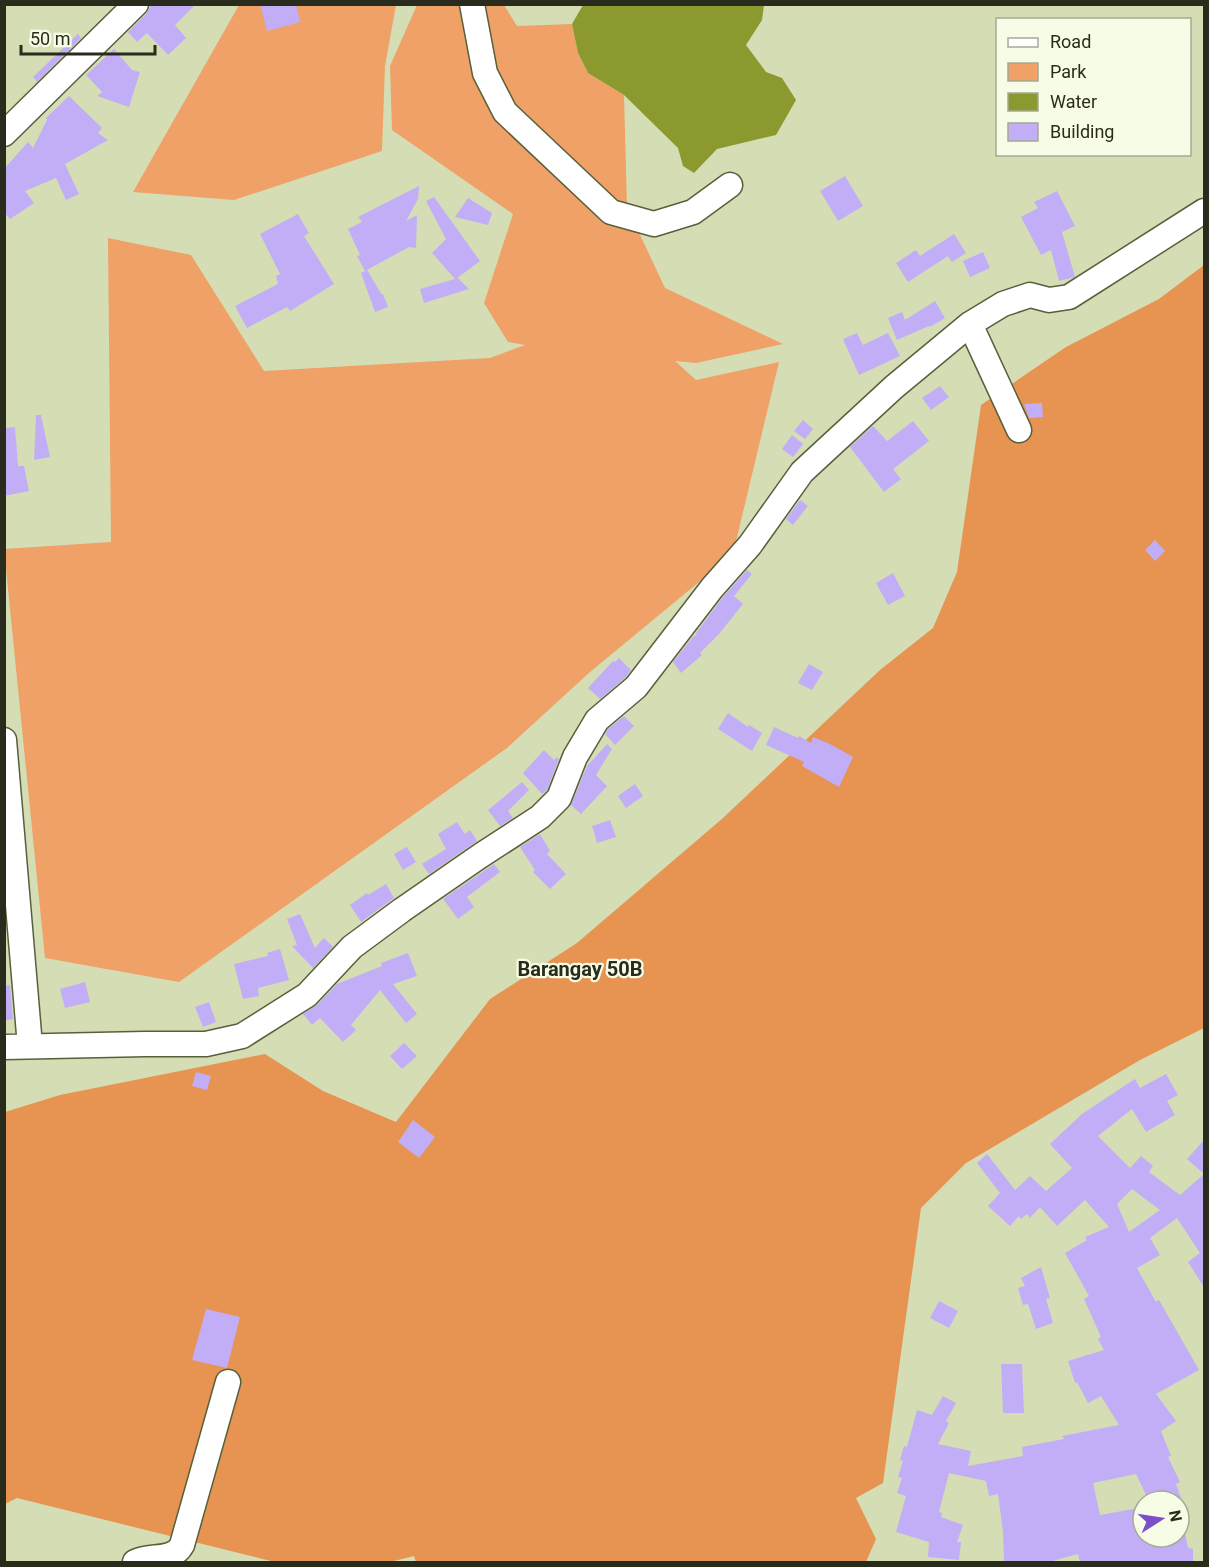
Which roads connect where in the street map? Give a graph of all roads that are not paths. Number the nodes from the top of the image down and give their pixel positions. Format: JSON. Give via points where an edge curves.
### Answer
{"nodes":[{"id":1,"x":136,"y":4,"type":"edge"},
{"id":2,"x":472,"y":4,"type":"edge"},
{"id":3,"x":4,"y":134,"type":"edge"},
{"id":4,"x":730,"y":185,"type":"dead end"},
{"id":5,"x":1204,"y":211,"type":"edge"},
{"id":6,"x":970,"y":324,"type":"junction"},
{"id":7,"x":1019,"y":430,"type":"dead end"},
{"id":8,"x":4,"y":740,"type":"edge"},
{"id":9,"x":30,"y":1046,"type":"junction"},
{"id":10,"x":4,"y":1047,"type":"edge"},
{"id":11,"x":228,"y":1382,"type":"dead end"},
{"id":12,"x":135,"y":1563,"type":"edge"}],
"edges":[{"from":1,"to":3,"type":"street"},
{"from":2,"to":4,"type":"street","via":[[485,73],[505,112],[611,212],[654,224],[693,213]]},
{"from":5,"to":6,"type":"street","via":[[1069,297],[1049,300],[1030,295],[1003,304]]},
{"from":6,"to":7,"type":"street"},
{"from":6,"to":9,"type":"street","via":[[802,472],[750,545],[636,687],[597,720],[575,757],[559,798],[540,817],[385,922],[351,947],[307,995],[242,1036],[206,1044]]},
{"from":8,"to":9,"type":"street"},
{"from":9,"to":10,"type":"street"},
{"from":11,"to":12,"type":"street","via":[[179,1551]]}]}
